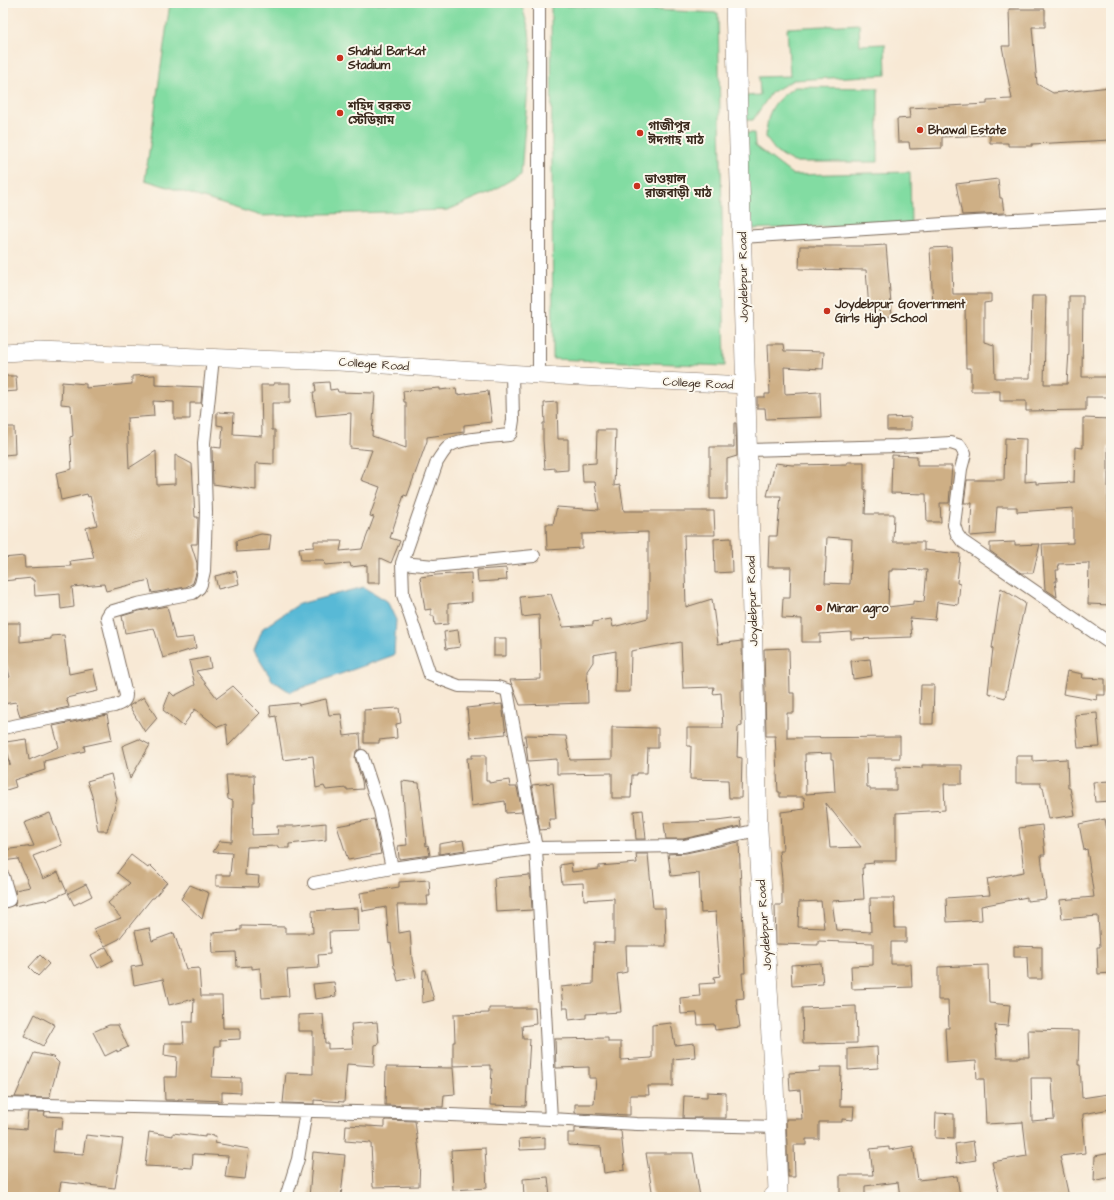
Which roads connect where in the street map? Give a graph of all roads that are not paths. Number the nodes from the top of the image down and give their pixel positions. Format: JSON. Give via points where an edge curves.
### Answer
{"nodes":[{"id":1,"x":533,"y":3,"type":"edge"},
{"id":2,"x":539,"y":3,"type":"edge"},
{"id":3,"x":735,"y":3,"type":"edge"},
{"id":4,"x":538,"y":15,"type":"junction"},
{"id":5,"x":1111,"y":215,"type":"edge"},
{"id":6,"x":742,"y":237,"type":"junction"},
{"id":7,"x":3,"y":353,"type":"edge"},
{"id":8,"x":213,"y":358,"type":"junction"},
{"id":9,"x":512,"y":373,"type":"junction"},
{"id":10,"x":539,"y":375,"type":"junction"},
{"id":11,"x":746,"y":385,"type":"junction"},
{"id":12,"x":747,"y":450,"type":"junction"},
{"id":13,"x":534,"y":556,"type":"dead end"},
{"id":14,"x":402,"y":563,"type":"junction"},
{"id":15,"x":1111,"y":644,"type":"edge"},
{"id":16,"x":3,"y":728,"type":"edge"},
{"id":17,"x":362,"y":756,"type":"dead end"},
{"id":18,"x":758,"y":830,"type":"junction"},
{"id":19,"x":536,"y":848,"type":"junction"},
{"id":20,"x":392,"y":868,"type":"junction"},
{"id":21,"x":3,"y":876,"type":"edge"},
{"id":22,"x":314,"y":884,"type":"dead end"},
{"id":23,"x":3,"y":902,"type":"edge"},
{"id":24,"x":3,"y":1104,"type":"edge"},
{"id":25,"x":306,"y":1111,"type":"junction"},
{"id":26,"x":552,"y":1119,"type":"junction"},
{"id":27,"x":776,"y":1127,"type":"junction"},
{"id":28,"x":778,"y":1195,"type":"edge"},
{"id":29,"x":286,"y":1197,"type":"edge"}],
"edges":[{"from":1,"to":4,"type":"street"},
{"from":2,"to":4,"type":"street"},
{"from":3,"to":6,"type":"main road","name":"Joydebpur Road"},
{"from":4,"to":10,"type":"street"},
{"from":5,"to":6,"type":"street"},
{"from":6,"to":11,"type":"main road","name":"Joydebpur Road"},
{"from":7,"to":8,"type":"main road","name":"College Road"},
{"from":8,"to":9,"type":"main road","name":"College Road","via":[[339,362]]},
{"from":8,"to":16,"type":"street","via":[[204,443],[206,512],[202,584],[193,593],[110,612],[107,617],[126,695],[122,703]]},
{"from":9,"to":10,"type":"main road","name":"College Road"},
{"from":9,"to":14,"type":"street","via":[[511,433],[459,441],[442,453]]},
{"from":10,"to":11,"type":"main road","name":"College Road"},
{"from":11,"to":12,"type":"main road","name":"Joydebpur Road"},
{"from":12,"to":15,"type":"street","via":[[951,443],[960,446],[965,454],[954,524],[962,541]]},
{"from":12,"to":18,"type":"main road","name":"Joydebpur Road"},
{"from":13,"to":14,"type":"street","via":[[434,566]]},
{"from":14,"to":19,"type":"street","via":[[403,594],[430,675],[459,686],[497,687],[507,690]]},
{"from":17,"to":20,"type":"street","via":[[380,811]]},
{"from":18,"to":19,"type":"street","via":[[684,846]]},
{"from":18,"to":27,"type":"main road","name":"Joydebpur Road"},
{"from":19,"to":20,"type":"street"},
{"from":19,"to":26,"type":"street"},
{"from":20,"to":22,"type":"street"},
{"from":21,"to":23,"type":"street","via":[[9,897],[9,900]]},
{"from":24,"to":25,"type":"street"},
{"from":25,"to":26,"type":"street"},
{"from":25,"to":29,"type":"street","via":[[298,1159]]},
{"from":26,"to":27,"type":"street"},
{"from":27,"to":28,"type":"main road","name":"Joydebpur Road"}]}
